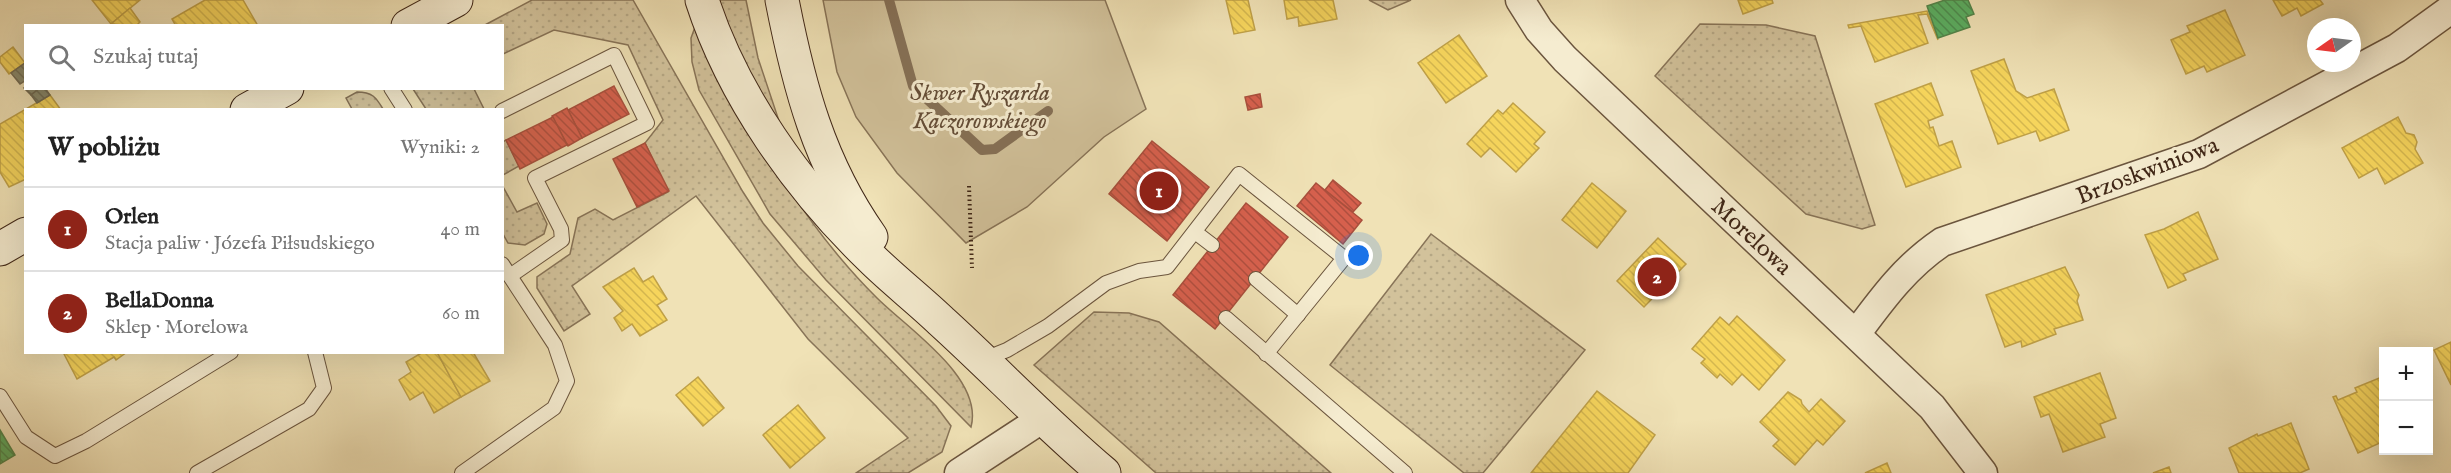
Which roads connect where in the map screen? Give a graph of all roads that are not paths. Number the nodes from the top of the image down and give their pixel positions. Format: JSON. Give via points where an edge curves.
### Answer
{"nodes":[{"id":1,"x":456,"y":0,"type":"edge"},
{"id":2,"x":782,"y":0,"type":"edge"},
{"id":3,"x":1520,"y":0,"type":"edge"},
{"id":4,"x":702,"y":4,"type":"edge"},
{"id":5,"x":2451,"y":9,"type":"edge"},
{"id":6,"x":412,"y":24,"type":"edge"},
{"id":7,"x":283,"y":90,"type":"edge"},
{"id":8,"x":392,"y":90,"type":"edge"},
{"id":9,"x":251,"y":108,"type":"edge"},
{"id":10,"x":404,"y":108,"type":"edge"},
{"id":11,"x":504,"y":110,"type":"edge"},
{"id":12,"x":1195,"y":232,"type":"junction"},
{"id":13,"x":24,"y":235,"type":"edge"},
{"id":14,"x":1212,"y":245,"type":"dead end"},
{"id":15,"x":0,"y":249,"type":"edge"},
{"id":16,"x":506,"y":270,"type":"edge"},
{"id":17,"x":1256,"y":279,"type":"dead end"},
{"id":18,"x":1298,"y":315,"type":"junction"},
{"id":19,"x":1226,"y":318,"type":"dead end"},
{"id":20,"x":941,"y":321,"type":"junction"},
{"id":21,"x":1856,"y":334,"type":"junction"},
{"id":22,"x":228,"y":354,"type":"edge"},
{"id":23,"x":316,"y":354,"type":"edge"},
{"id":24,"x":1266,"y":354,"type":"junction"},
{"id":25,"x":982,"y":360,"type":"junction"},
{"id":26,"x":0,"y":396,"type":"edge"},
{"id":27,"x":1043,"y":418,"type":"junction"},
{"id":28,"x":197,"y":473,"type":"edge"},
{"id":29,"x":462,"y":473,"type":"edge"},
{"id":30,"x":959,"y":473,"type":"edge"},
{"id":31,"x":1104,"y":473,"type":"edge"},
{"id":32,"x":1405,"y":473,"type":"edge"},
{"id":33,"x":1983,"y":473,"type":"edge"}],
"edges":[{"from":1,"to":6,"type":"street"},
{"from":2,"to":20,"type":"street","via":[[805,106],[822,150],[843,192],[882,252]]},
{"from":3,"to":21,"type":"street","name":"Morelowa","via":[[1539,30],[1565,59]]},
{"from":4,"to":20,"type":"street","via":[[743,91],[794,171],[870,257]]},
{"from":5,"to":21,"type":"street","name":"Brzoskwiniowa","via":[[2397,48],[2199,154],[1942,242],[1894,283]]},
{"from":7,"to":9,"type":"street"},
{"from":8,"to":10,"type":"lane"},
{"from":11,"to":16,"type":"lane","via":[[614,55],[647,123],[535,178],[561,229],[562,240]]},
{"from":12,"to":14,"type":"lane"},
{"from":12,"to":18,"type":"lane","via":[[1239,174],[1344,258]]},
{"from":12,"to":25,"type":"lane","via":[[1167,267],[1139,271],[1106,283],[1048,326]]},
{"from":13,"to":15,"type":"street"},
{"from":16,"to":29,"type":"lane","via":[[555,345],[567,381],[554,408]]},
{"from":17,"to":18,"type":"lane"},
{"from":18,"to":24,"type":"lane"},
{"from":19,"to":24,"type":"lane"},
{"from":20,"to":25,"type":"street"},
{"from":21,"to":33,"type":"street","name":"Morelowa","via":[[1932,407]]},
{"from":22,"to":26,"type":"lane","via":[[55,456],[26,437]]},
{"from":23,"to":28,"type":"lane","via":[[324,388],[309,410]]},
{"from":24,"to":32,"type":"lane"},
{"from":25,"to":27,"type":"street"},
{"from":27,"to":30,"type":"street"},
{"from":27,"to":31,"type":"street"}]}
